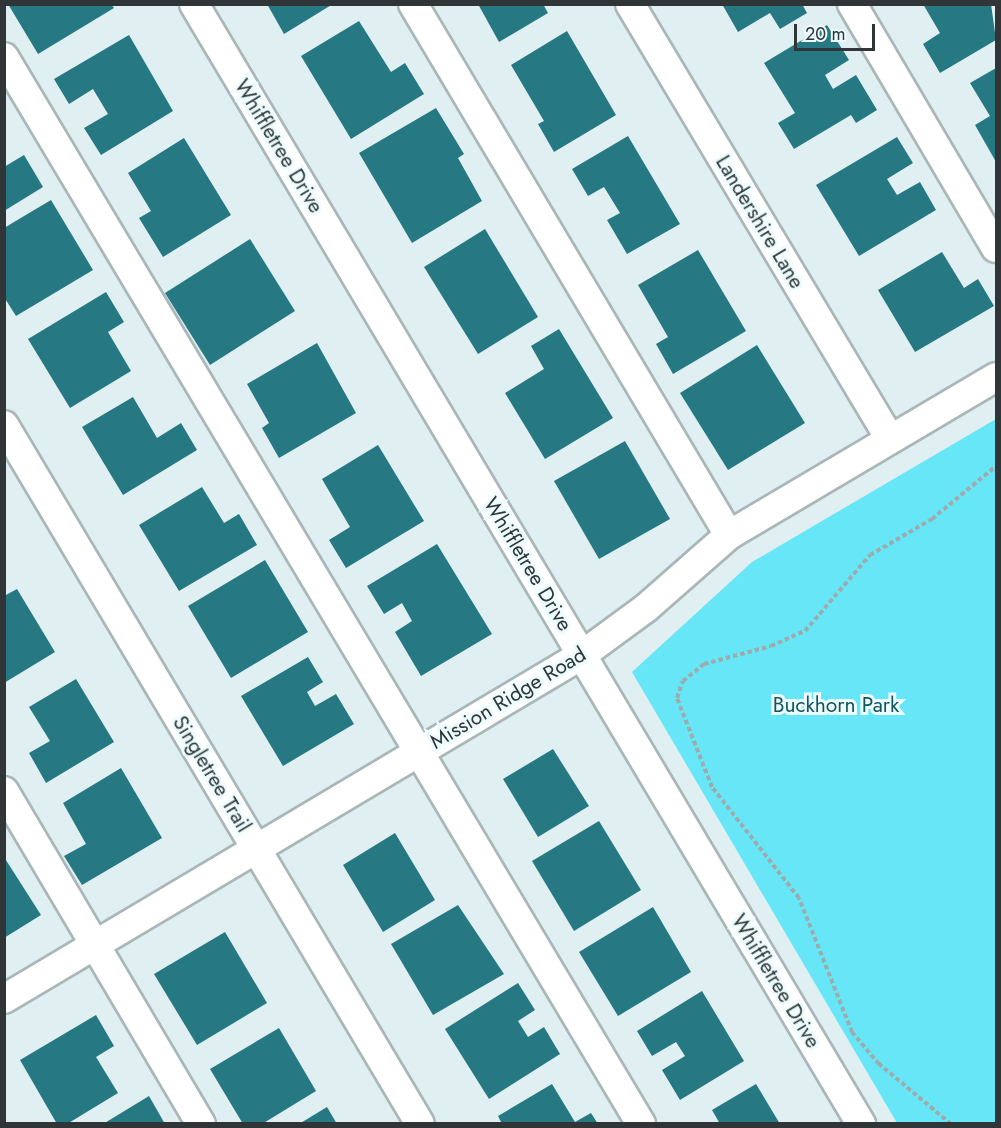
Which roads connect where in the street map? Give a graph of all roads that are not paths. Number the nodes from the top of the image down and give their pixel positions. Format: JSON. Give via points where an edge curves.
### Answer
{"nodes":[{"id":1,"x":194,"y":4,"type":"edge"},
{"id":2,"x":413,"y":4,"type":"edge"},
{"id":3,"x":630,"y":4,"type":"edge"},
{"id":4,"x":852,"y":4,"type":"edge"},
{"id":5,"x":4,"y":57,"type":"edge"},
{"id":6,"x":996,"y":248,"type":"edge"},
{"id":7,"x":996,"y":377,"type":"edge"},
{"id":8,"x":4,"y":425,"type":"edge"},
{"id":9,"x":890,"y":439,"type":"junction"},
{"id":10,"x":729,"y":535,"type":"junction"},
{"id":11,"x":582,"y":654,"type":"junction"},
{"id":12,"x":418,"y":752,"type":"junction"},
{"id":13,"x":4,"y":791,"type":"edge"},
{"id":14,"x":256,"y":849,"type":"junction"},
{"id":15,"x":96,"y":945,"type":"junction"},
{"id":16,"x":4,"y":999,"type":"edge"},
{"id":17,"x":201,"y":1124,"type":"edge"},
{"id":18,"x":420,"y":1124,"type":"edge"},
{"id":19,"x":641,"y":1124,"type":"edge"},
{"id":20,"x":861,"y":1124,"type":"edge"}],
"edges":[{"from":1,"to":11,"type":"street","name":"Whiffletree Drive"},
{"from":2,"to":10,"type":"street"},
{"from":3,"to":9,"type":"street","name":"Landershire Lane"},
{"from":4,"to":6,"type":"street"},
{"from":5,"to":12,"type":"street"},
{"from":7,"to":9,"type":"street","name":"Mission Ridge Road"},
{"from":8,"to":14,"type":"street","name":"Singletree Trail"},
{"from":9,"to":10,"type":"street","name":"Mission Ridge Road"},
{"from":10,"to":11,"type":"street","name":"Mission Ridge Road","via":[[646,608]]},
{"from":11,"to":12,"type":"street","name":"Mission Ridge Road"},
{"from":11,"to":20,"type":"street","name":"Whiffletree Drive"},
{"from":12,"to":14,"type":"street","name":"Mission Ridge Road"},
{"from":12,"to":19,"type":"street"},
{"from":13,"to":15,"type":"street"},
{"from":14,"to":15,"type":"street","name":"Mission Ridge Road"},
{"from":14,"to":18,"type":"street","name":"Singletree Trail"},
{"from":15,"to":16,"type":"street","name":"Mission Ridge Road"},
{"from":15,"to":17,"type":"street"}]}
